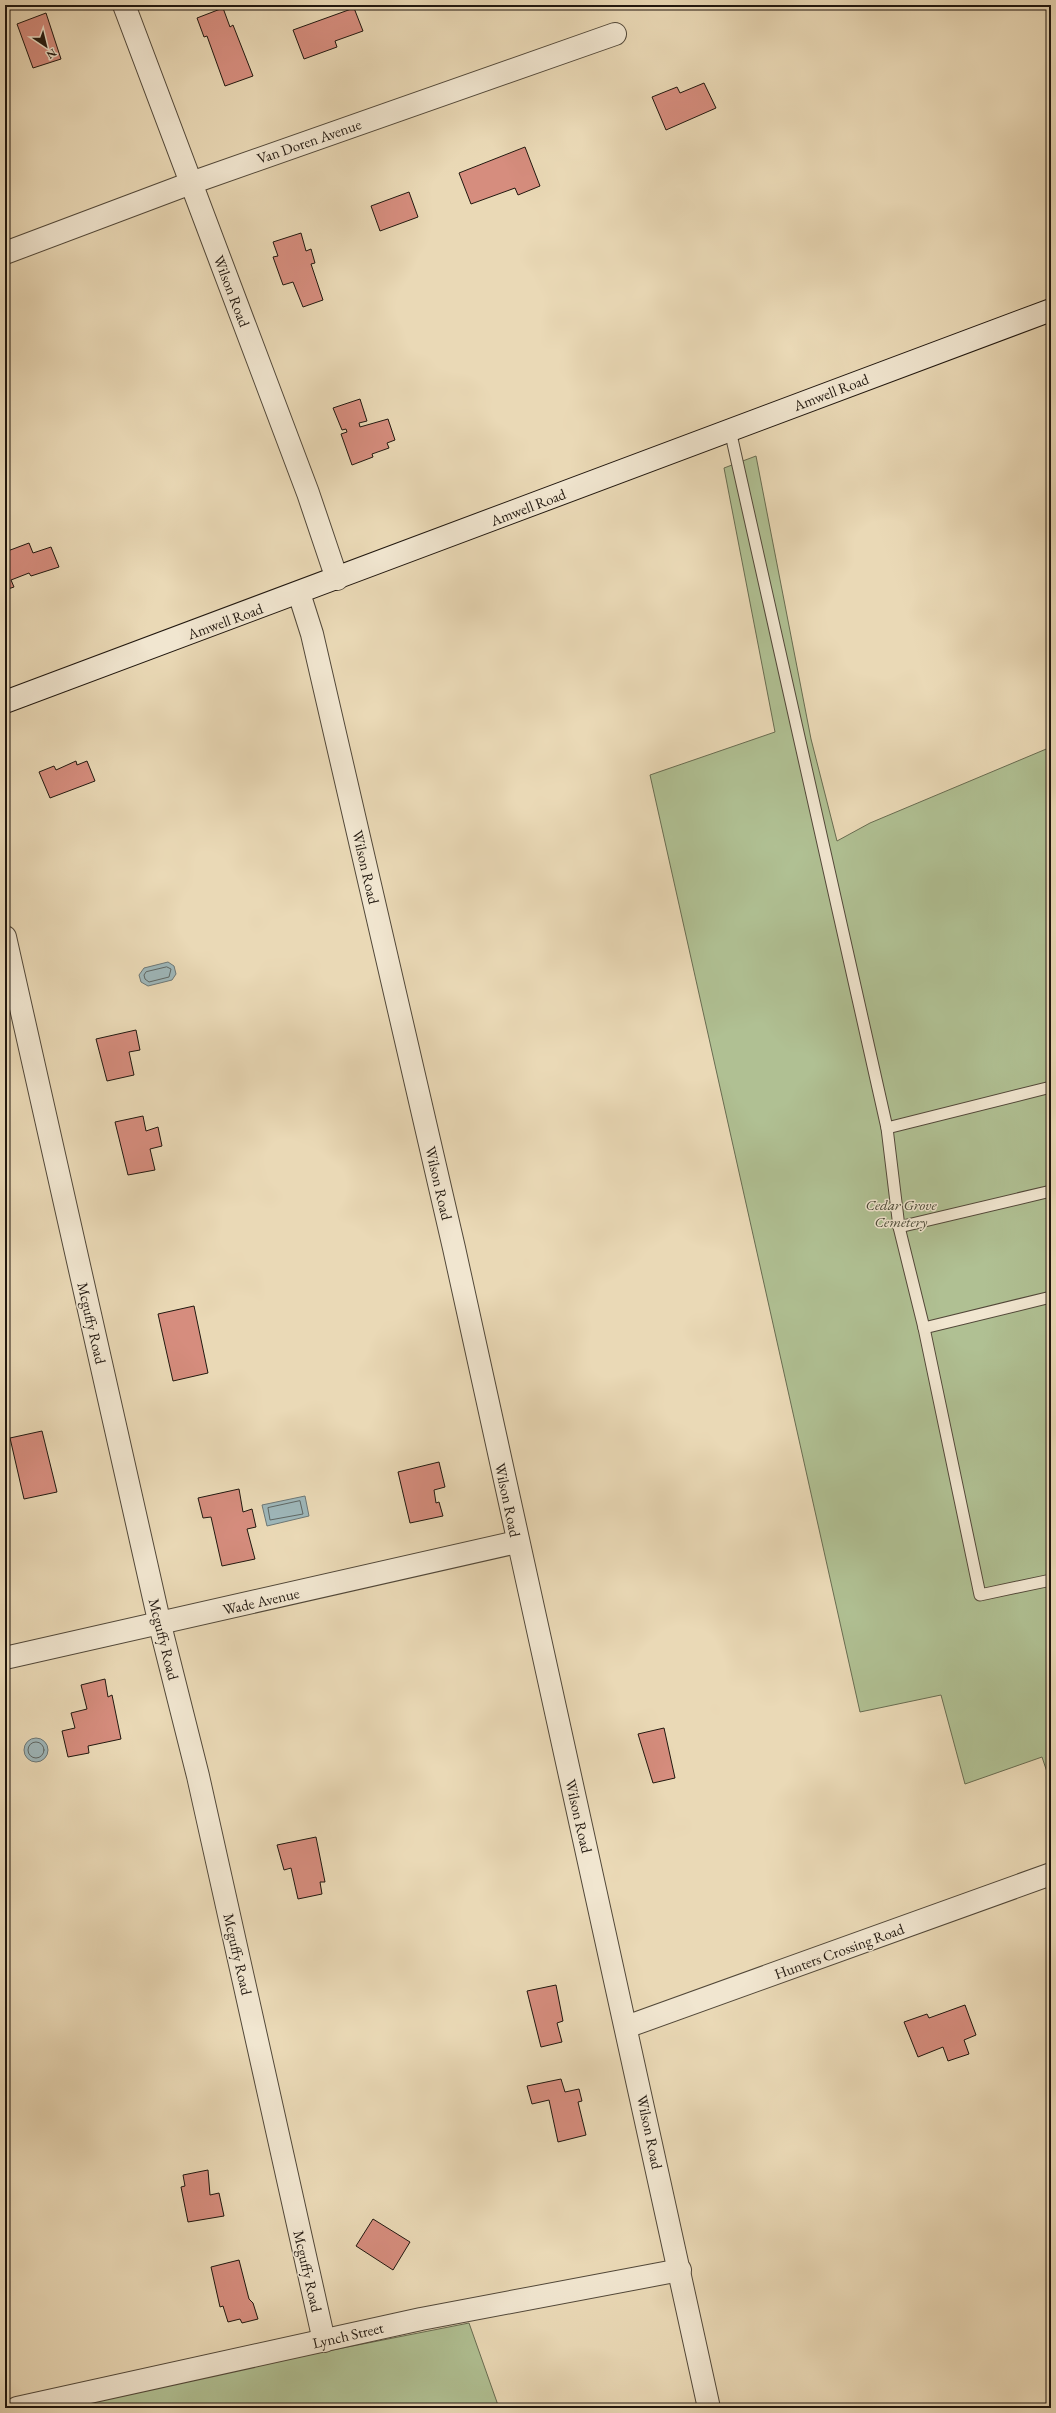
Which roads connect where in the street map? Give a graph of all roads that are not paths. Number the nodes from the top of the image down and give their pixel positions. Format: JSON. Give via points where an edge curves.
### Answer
{"nodes":[{"id":1,"x":124,"y":5,"type":"edge"},
{"id":2,"x":615,"y":34,"type":"dead end"},
{"id":3,"x":191,"y":183,"type":"junction"},
{"id":4,"x":5,"y":253,"type":"edge"},
{"id":5,"x":1051,"y":310,"type":"edge"},
{"id":6,"x":730,"y":430,"type":"junction"},
{"id":7,"x":337,"y":579,"type":"junction"},
{"id":8,"x":299,"y":593,"type":"junction"},
{"id":9,"x":5,"y":702,"type":"edge"},
{"id":10,"x":5,"y":937,"type":"edge"},
{"id":11,"x":1051,"y":1087,"type":"edge"},
{"id":12,"x":887,"y":1128,"type":"junction"},
{"id":13,"x":1051,"y":1191,"type":"edge"},
{"id":14,"x":899,"y":1227,"type":"junction"},
{"id":15,"x":1051,"y":1297,"type":"edge"},
{"id":16,"x":924,"y":1328,"type":"junction"},
{"id":17,"x":517,"y":1542,"type":"junction"},
{"id":18,"x":1051,"y":1580,"type":"edge"},
{"id":19,"x":160,"y":1625,"type":"junction"},
{"id":20,"x":5,"y":1658,"type":"edge"},
{"id":21,"x":1051,"y":1874,"type":"edge"},
{"id":22,"x":626,"y":2027,"type":"junction"},
{"id":23,"x":680,"y":2270,"type":"junction"},
{"id":24,"x":324,"y":2341,"type":"junction"},
{"id":25,"x":17,"y":2408,"type":"edge"},
{"id":26,"x":709,"y":2408,"type":"edge"}],
"edges":[{"from":1,"to":3,"type":"street","name":"Wilson Road"},
{"from":2,"to":3,"type":"street","name":"Van Doren Avenue"},
{"from":3,"to":4,"type":"street","name":"Van Doren Avenue"},
{"from":3,"to":7,"type":"street","name":"Wilson Road","via":[[308,493]]},
{"from":5,"to":6,"type":"street","name":"Amwell Road"},
{"from":6,"to":7,"type":"street","name":"Amwell Road"},
{"from":6,"to":12,"type":"lane"},
{"from":7,"to":8,"type":"street","name":"Amwell Road"},
{"from":8,"to":9,"type":"street","name":"Amwell Road"},
{"from":8,"to":17,"type":"street","name":"Wilson Road","via":[[312,634],[449,1225]]},
{"from":10,"to":19,"type":"street","name":"Mcguffy Road"},
{"from":11,"to":12,"type":"lane"},
{"from":12,"to":14,"type":"lane"},
{"from":13,"to":14,"type":"lane"},
{"from":14,"to":16,"type":"lane"},
{"from":15,"to":16,"type":"lane"},
{"from":16,"to":18,"type":"lane","via":[[980,1595]]},
{"from":17,"to":19,"type":"street","name":"Wade Avenue"},
{"from":17,"to":22,"type":"street","name":"Wilson Road"},
{"from":19,"to":20,"type":"street","name":"Wade Avenue"},
{"from":19,"to":24,"type":"street","name":"Mcguffy Road","via":[[200,1784]]},
{"from":21,"to":22,"type":"street","name":"Hunters Crossing Road"},
{"from":22,"to":23,"type":"street","name":"Wilson Road"},
{"from":23,"to":24,"type":"street","name":"Lynch Street","via":[[422,2319]]},
{"from":23,"to":26,"type":"street","name":"Wilson Road"},
{"from":24,"to":25,"type":"street","name":"Lynch Street"}]}
